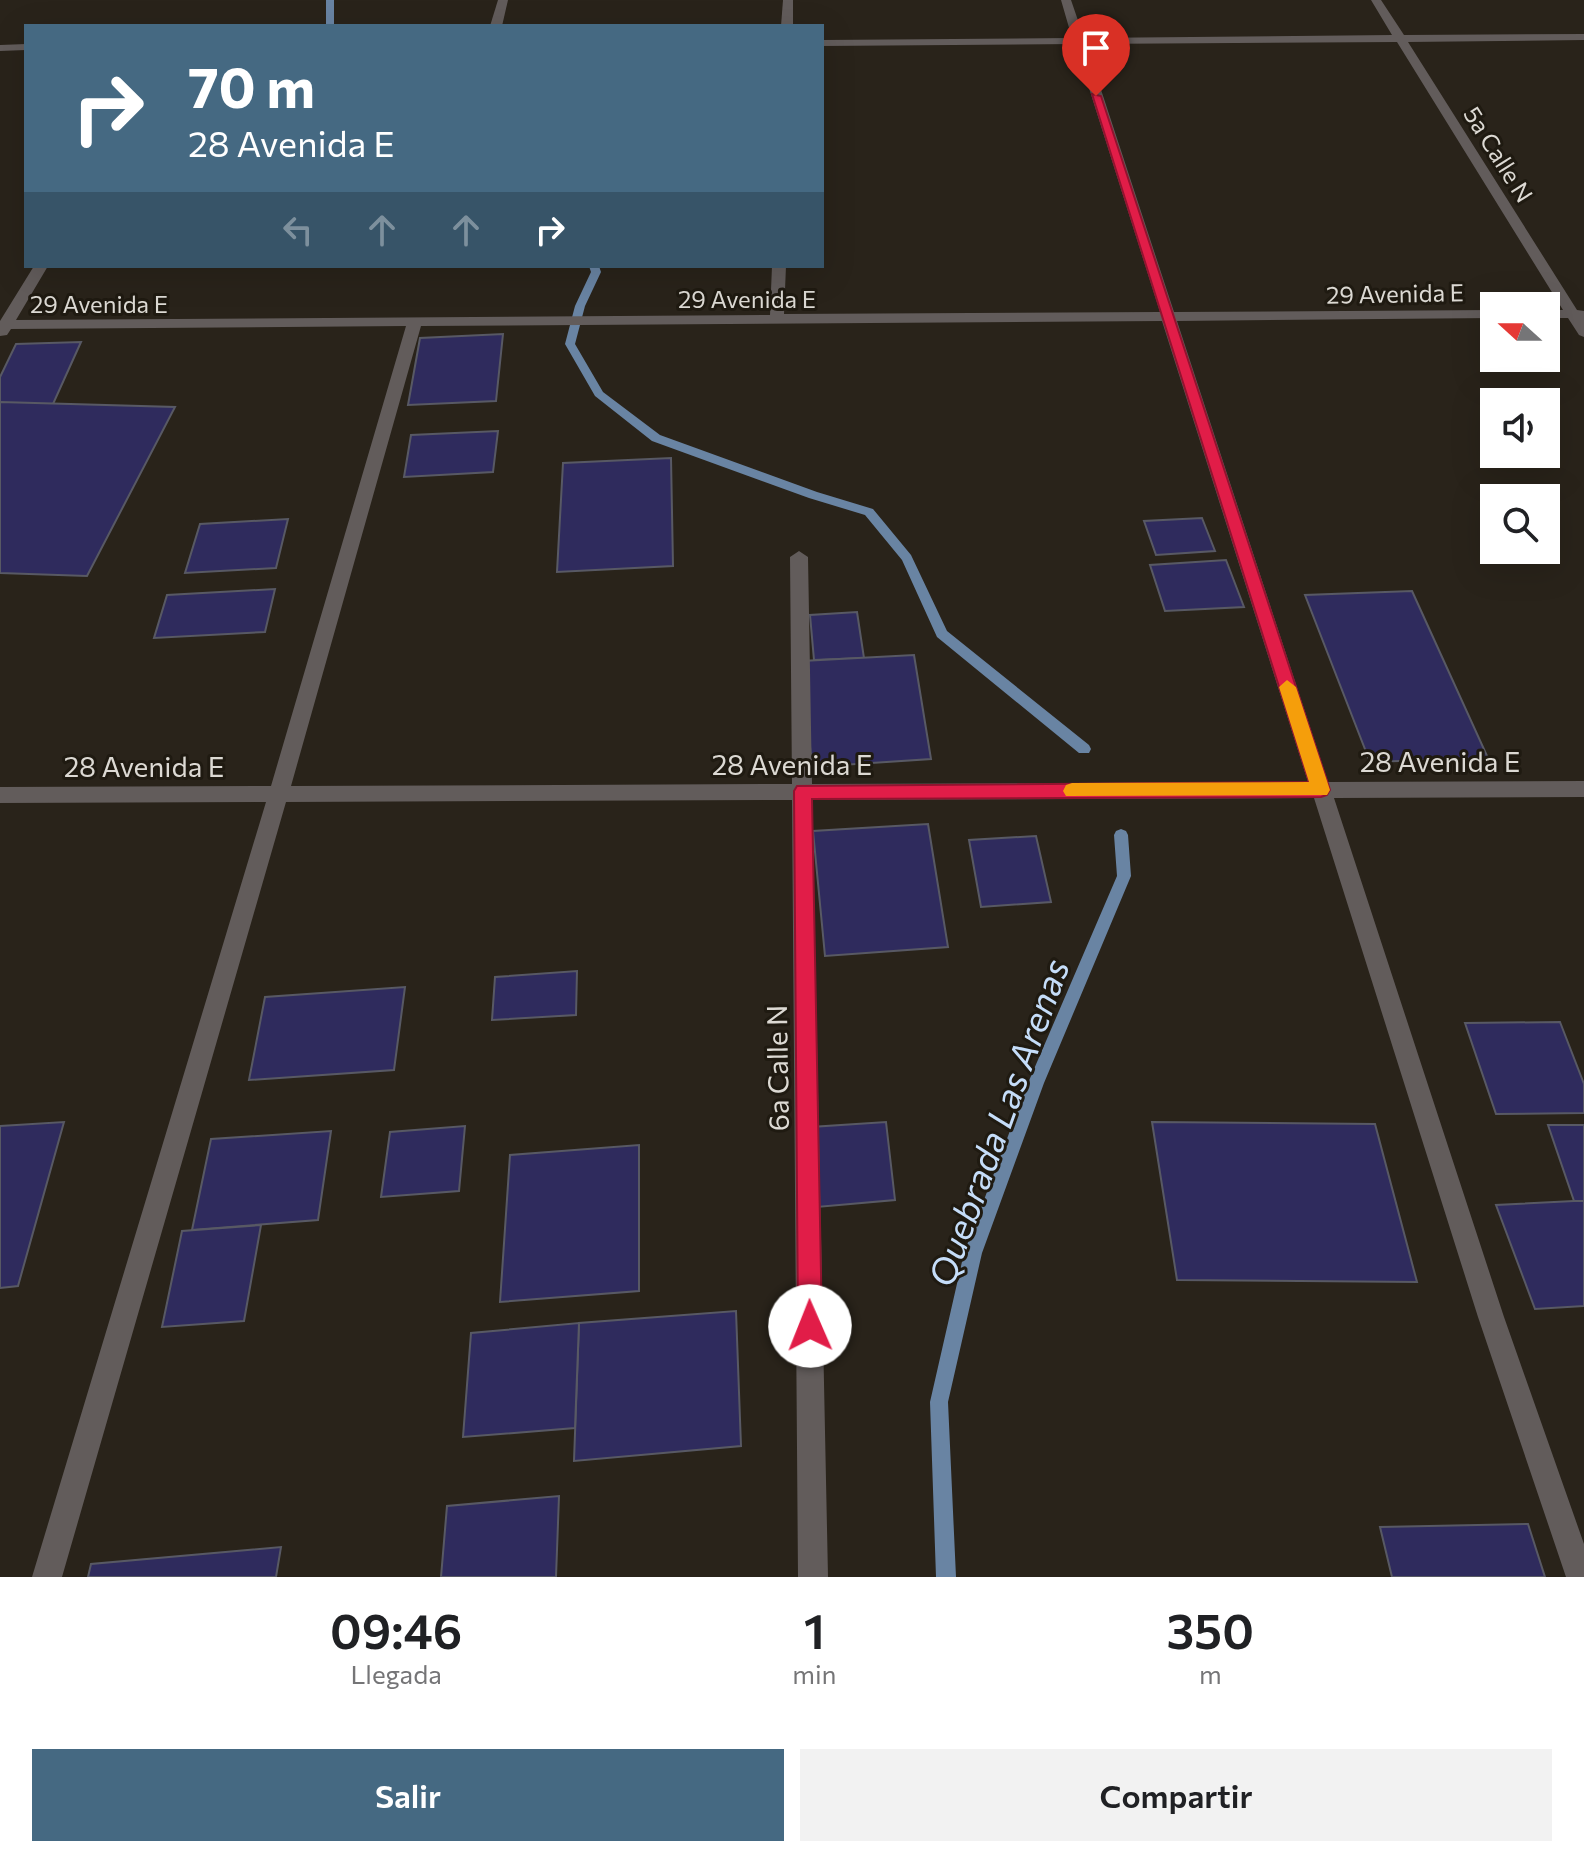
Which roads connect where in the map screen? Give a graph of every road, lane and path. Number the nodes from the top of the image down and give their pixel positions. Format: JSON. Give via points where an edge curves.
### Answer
{"nodes":[{"id":1,"x":503,"y":0,"type":"edge"},
{"id":2,"x":788,"y":0,"type":"edge"},
{"id":3,"x":1066,"y":0,"type":"edge"},
{"id":4,"x":1376,"y":0,"type":"edge"},
{"id":5,"x":497,"y":24,"type":"edge"},
{"id":6,"x":787,"y":24,"type":"edge"},
{"id":7,"x":1584,"y":37,"type":"edge"},
{"id":8,"x":1402,"y":39,"type":"junction"},
{"id":9,"x":1078,"y":41,"type":"junction"},
{"id":10,"x":824,"y":43,"type":"edge"},
{"id":11,"x":24,"y":47,"type":"edge"},
{"id":12,"x":0,"y":48,"type":"edge"},
{"id":13,"x":40,"y":268,"type":"edge"},
{"id":14,"x":779,"y":268,"type":"edge"},
{"id":15,"x":1480,"y":314,"type":"edge"},
{"id":16,"x":1578,"y":314,"type":"edge"},
{"id":17,"x":1168,"y":317,"type":"junction"},
{"id":18,"x":777,"y":320,"type":"junction"},
{"id":19,"x":414,"y":323,"type":"junction"},
{"id":20,"x":2,"y":329,"type":"edge"},
{"id":21,"x":1584,"y":332,"type":"edge"},
{"id":22,"x":799,"y":557,"type":"dead end"},
{"id":23,"x":1584,"y":789,"type":"edge"},
{"id":24,"x":1321,"y":790,"type":"junction"},
{"id":25,"x":803,"y":791,"type":"junction"},
{"id":26,"x":279,"y":793,"type":"junction"},
{"id":27,"x":0,"y":795,"type":"edge"},
{"id":28,"x":47,"y":1577,"type":"edge"},
{"id":29,"x":813,"y":1577,"type":"edge"},
{"id":30,"x":1581,"y":1577,"type":"edge"}],
"edges":[{"from":1,"to":5,"type":"street"},
{"from":2,"to":6,"type":"street"},
{"from":3,"to":9,"type":"street"},
{"from":4,"to":8,"type":"street","name":"5a Calle N"},
{"from":7,"to":8,"type":"street"},
{"from":8,"to":9,"type":"street"},
{"from":8,"to":16,"type":"street","name":"5a Calle N"},
{"from":9,"to":10,"type":"street"},
{"from":9,"to":17,"type":"street"},
{"from":11,"to":12,"type":"street"},
{"from":13,"to":20,"type":"street"},
{"from":14,"to":18,"type":"street"},
{"from":15,"to":17,"type":"street","name":"29 Avenida E"},
{"from":16,"to":21,"type":"street","name":"5a Calle N"},
{"from":17,"to":18,"type":"street","name":"29 Avenida E"},
{"from":17,"to":24,"type":"street"},
{"from":18,"to":19,"type":"street","name":"29 Avenida E"},
{"from":19,"to":20,"type":"street","name":"29 Avenida E"},
{"from":19,"to":26,"type":"street"},
{"from":22,"to":25,"type":"street","name":"6a Calle N"},
{"from":23,"to":24,"type":"street","name":"28 Avenida E"},
{"from":24,"to":25,"type":"street","name":"28 Avenida E"},
{"from":24,"to":30,"type":"street"},
{"from":25,"to":26,"type":"street","name":"28 Avenida E"},
{"from":25,"to":29,"type":"street","name":"6a Calle N"},
{"from":26,"to":27,"type":"street","name":"28 Avenida E"},
{"from":26,"to":28,"type":"street"}]}
